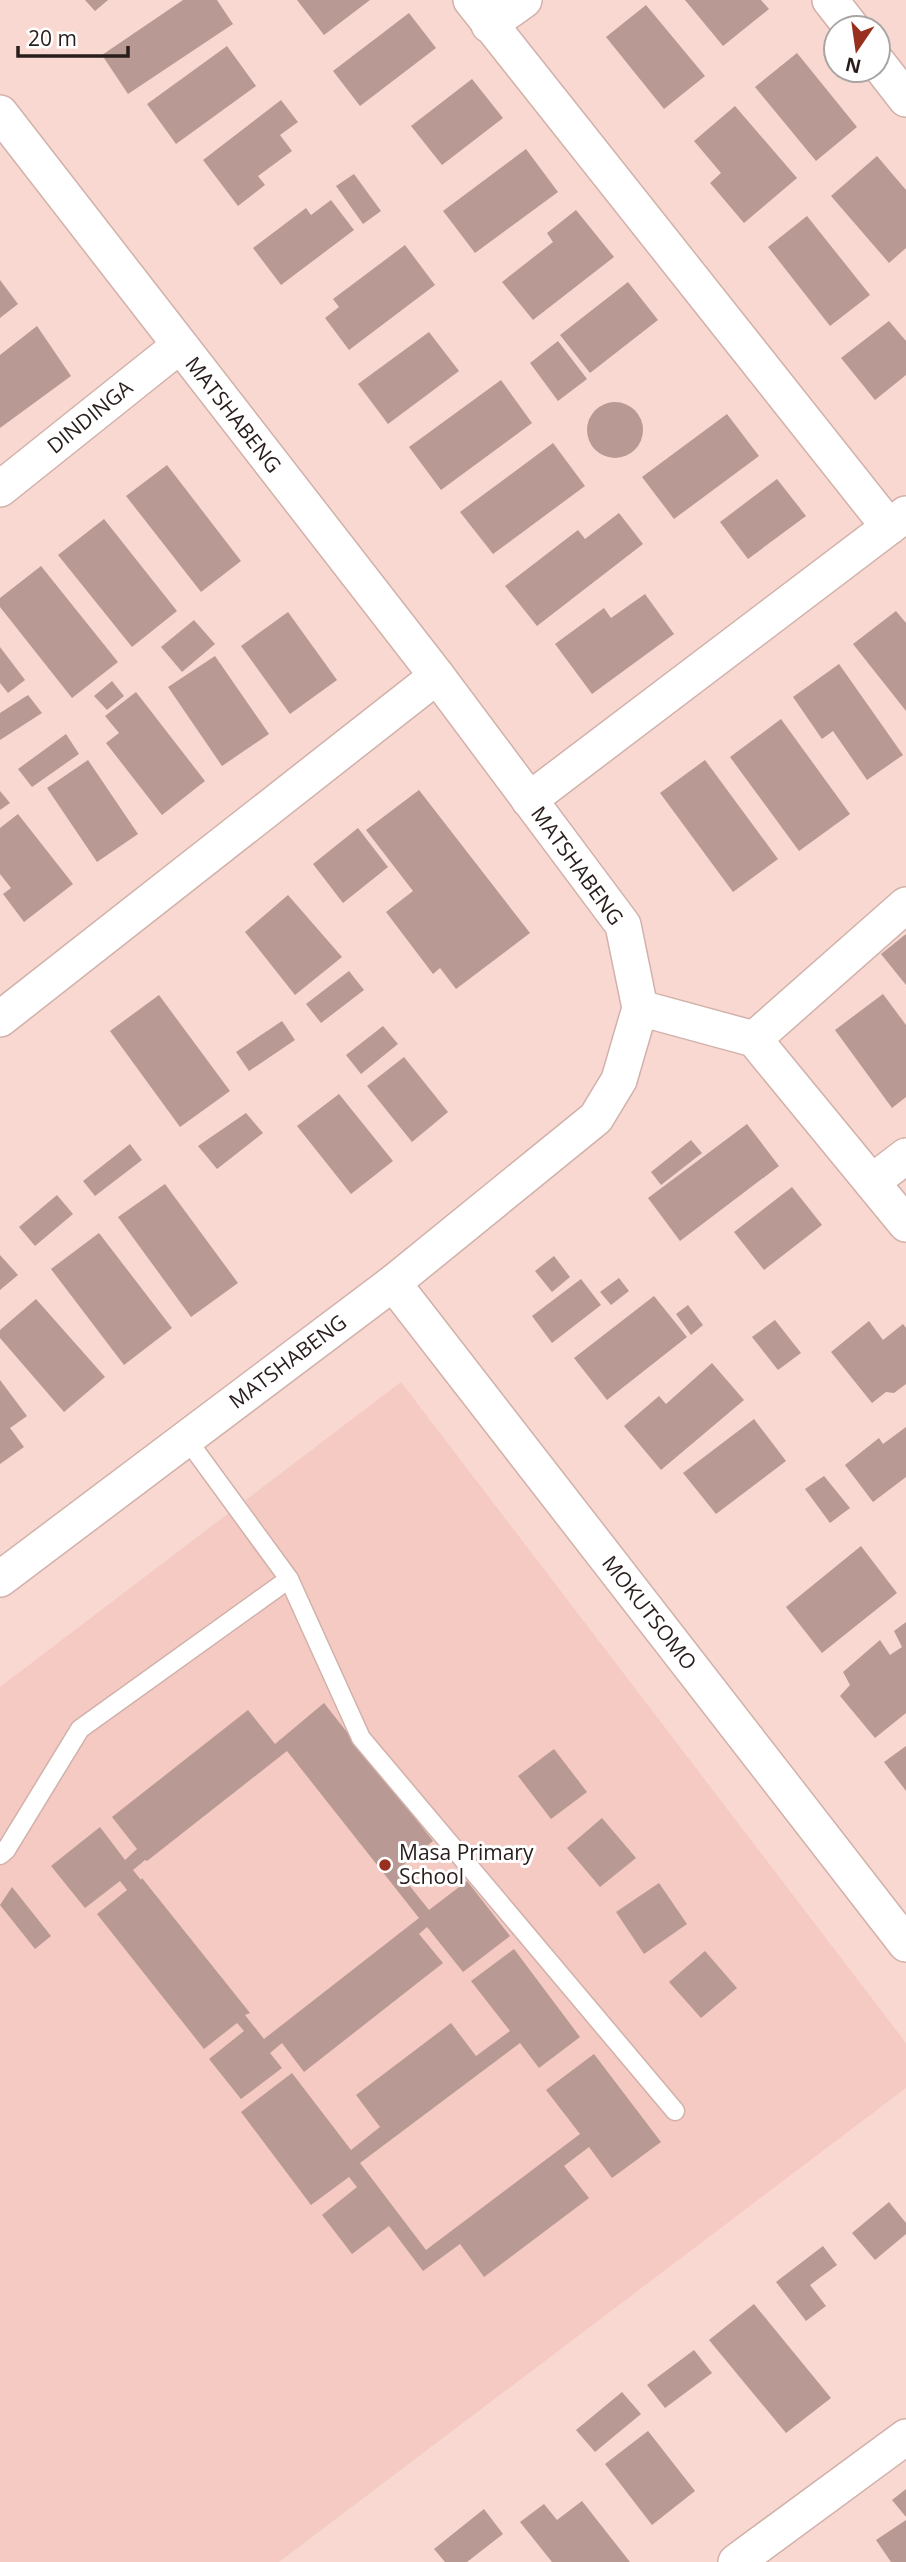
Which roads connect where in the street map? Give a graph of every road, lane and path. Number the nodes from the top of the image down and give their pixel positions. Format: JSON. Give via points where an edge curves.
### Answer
{"nodes":[{"id":1,"x":524,"y":0,"type":"edge"},
{"id":2,"x":830,"y":0,"type":"edge"},
{"id":3,"x":480,"y":13,"type":"edge"},
{"id":4,"x":841,"y":14,"type":"edge"},
{"id":5,"x":892,"y":81,"type":"edge"},
{"id":6,"x":906,"y":99,"type":"edge"},
{"id":7,"x":0,"y":113,"type":"edge"},
{"id":8,"x":179,"y":346,"type":"junction"},
{"id":9,"x":0,"y":489,"type":"edge"},
{"id":10,"x":898,"y":521,"type":"edge"},
{"id":11,"x":436,"y":676,"type":"junction"},
{"id":12,"x":529,"y":800,"type":"junction"},
{"id":13,"x":906,"y":905,"type":"edge"},
{"id":14,"x":640,"y":1008,"type":"junction"},
{"id":15,"x":0,"y":1019,"type":"edge"},
{"id":16,"x":754,"y":1039,"type":"junction"},
{"id":17,"x":906,"y":1156,"type":"edge"},
{"id":18,"x":872,"y":1182,"type":"junction"},
{"id":19,"x":906,"y":1224,"type":"edge"},
{"id":20,"x":393,"y":1283,"type":"junction"},
{"id":21,"x":186,"y":1438,"type":"junction"},
{"id":22,"x":289,"y":1578,"type":"junction"},
{"id":23,"x":0,"y":1579,"type":"edge"},
{"id":24,"x":0,"y":1855,"type":"edge"},
{"id":25,"x":906,"y":1944,"type":"edge"},
{"id":26,"x":675,"y":2111,"type":"dead end"},
{"id":27,"x":906,"y":2437,"type":"edge"},
{"id":28,"x":736,"y":2562,"type":"edge"}],
"edges":[{"from":1,"to":3,"type":"street"},
{"from":2,"to":4,"type":"street"},
{"from":3,"to":10,"type":"street"},
{"from":5,"to":6,"type":"street"},
{"from":7,"to":8,"type":"street","name":"MATSHABENG"},
{"from":8,"to":9,"type":"street","name":"DINDINGA"},
{"from":8,"to":11,"type":"street","name":"MATSHABENG"},
{"from":10,"to":12,"type":"street"},
{"from":11,"to":12,"type":"street","name":"MATSHABENG"},
{"from":11,"to":15,"type":"street"},
{"from":12,"to":14,"type":"street","name":"MATSHABENG","via":[[623,925]]},
{"from":13,"to":16,"type":"street"},
{"from":14,"to":16,"type":"street"},
{"from":14,"to":20,"type":"street","name":"MATSHABENG","via":[[619,1080],[596,1118]]},
{"from":16,"to":18,"type":"street"},
{"from":17,"to":18,"type":"street"},
{"from":18,"to":19,"type":"street"},
{"from":20,"to":21,"type":"street","name":"MATSHABENG"},
{"from":20,"to":25,"type":"street","name":"MOKUTSOMO"},
{"from":21,"to":22,"type":"lane"},
{"from":21,"to":23,"type":"street","name":"MATSHABENG"},
{"from":22,"to":24,"type":"lane","via":[[80,1729]]},
{"from":22,"to":26,"type":"lane","via":[[361,1738]]},
{"from":27,"to":28,"type":"street"}]}
